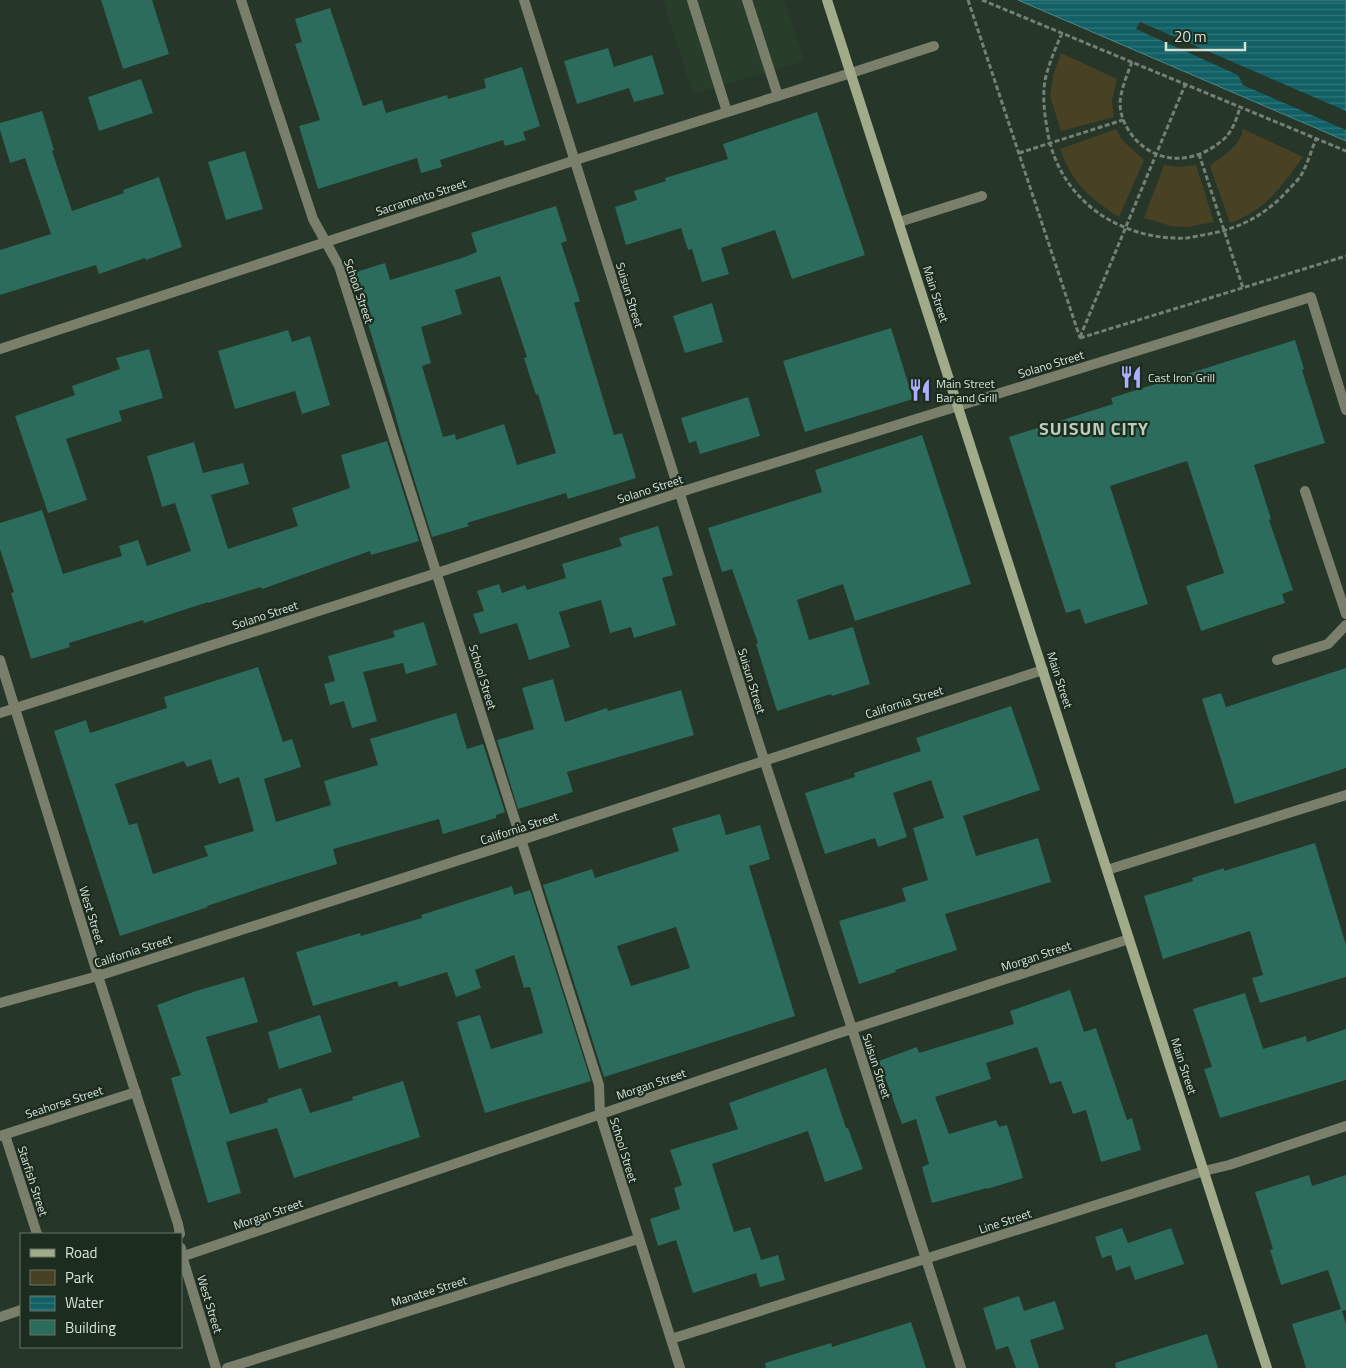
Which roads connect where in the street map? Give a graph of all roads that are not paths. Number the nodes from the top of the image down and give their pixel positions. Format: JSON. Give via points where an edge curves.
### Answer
{"nodes":[{"id":1,"x":241,"y":0,"type":"edge"},
{"id":2,"x":524,"y":0,"type":"edge"},
{"id":3,"x":692,"y":0,"type":"edge"},
{"id":4,"x":747,"y":0,"type":"edge"},
{"id":5,"x":827,"y":0,"type":"edge"},
{"id":6,"x":934,"y":46,"type":"dead end"},
{"id":7,"x":851,"y":73,"type":"junction"},
{"id":8,"x":778,"y":96,"type":"junction"},
{"id":9,"x":727,"y":112,"type":"junction"},
{"id":10,"x":575,"y":160,"type":"junction"},
{"id":11,"x":982,"y":196,"type":"dead end"},
{"id":12,"x":899,"y":222,"type":"junction"},
{"id":13,"x":325,"y":242,"type":"junction"},
{"id":14,"x":0,"y":349,"type":"edge"},
{"id":15,"x":959,"y":406,"type":"junction"},
{"id":16,"x":1346,"y":410,"type":"edge"},
{"id":17,"x":1306,"y":491,"type":"dead end"},
{"id":18,"x":680,"y":493,"type":"junction"},
{"id":19,"x":437,"y":573,"type":"junction"},
{"id":20,"x":1346,"y":614,"type":"edge"},
{"id":21,"x":1346,"y":626,"type":"edge"},
{"id":22,"x":0,"y":660,"type":"edge"},
{"id":23,"x":1277,"y":660,"type":"dead end"},
{"id":24,"x":1043,"y":670,"type":"junction"},
{"id":25,"x":15,"y":708,"type":"junction"},
{"id":26,"x":0,"y":713,"type":"edge"},
{"id":27,"x":764,"y":761,"type":"junction"},
{"id":28,"x":1346,"y":795,"type":"edge"},
{"id":29,"x":522,"y":840,"type":"junction"},
{"id":30,"x":1107,"y":870,"type":"junction"},
{"id":31,"x":1129,"y":939,"type":"junction"},
{"id":32,"x":98,"y":976,"type":"junction"},
{"id":33,"x":0,"y":1003,"type":"edge"},
{"id":34,"x":852,"y":1029,"type":"junction"},
{"id":35,"x":136,"y":1092,"type":"junction"},
{"id":36,"x":600,"y":1114,"type":"junction"},
{"id":37,"x":1346,"y":1126,"type":"edge"},
{"id":38,"x":2,"y":1136,"type":"edge"},
{"id":39,"x":1204,"y":1171,"type":"junction"},
{"id":40,"x":37,"y":1233,"type":"edge"},
{"id":41,"x":180,"y":1233,"type":"edge"},
{"id":42,"x":638,"y":1239,"type":"junction"},
{"id":43,"x":182,"y":1254,"type":"edge"},
{"id":44,"x":926,"y":1260,"type":"junction"},
{"id":45,"x":20,"y":1310,"type":"edge"},
{"id":46,"x":0,"y":1317,"type":"edge"},
{"id":47,"x":671,"y":1339,"type":"junction"},
{"id":48,"x":216,"y":1368,"type":"edge"},
{"id":49,"x":227,"y":1368,"type":"edge"},
{"id":50,"x":680,"y":1368,"type":"edge"},
{"id":51,"x":961,"y":1368,"type":"edge"},
{"id":52,"x":1267,"y":1368,"type":"edge"}],
"edges":[{"from":1,"to":13,"type":"street","name":"School Street","via":[[313,219]]},
{"from":2,"to":10,"type":"street","name":"Suisun Street"},
{"from":3,"to":9,"type":"street"},
{"from":4,"to":8,"type":"street"},
{"from":5,"to":7,"type":"main road","name":"Main Street"},
{"from":6,"to":7,"type":"street","name":"Sacramento Street"},
{"from":7,"to":8,"type":"street","name":"Sacramento Street"},
{"from":7,"to":12,"type":"main road","name":"Main Street"},
{"from":8,"to":9,"type":"street","name":"Sacramento Street"},
{"from":9,"to":10,"type":"street","name":"Sacramento Street"},
{"from":10,"to":13,"type":"street","name":"Sacramento Street"},
{"from":10,"to":18,"type":"street","name":"Suisun Street"},
{"from":11,"to":12,"type":"street"},
{"from":12,"to":15,"type":"main road","name":"Main Street"},
{"from":13,"to":14,"type":"street","name":"Sacramento Street"},
{"from":13,"to":19,"type":"street","name":"School Street","via":[[339,266]]},
{"from":15,"to":16,"type":"street","name":"Solano Street","via":[[1311,297]]},
{"from":15,"to":18,"type":"street","name":"Solano Street"},
{"from":15,"to":24,"type":"main road","name":"Main Street"},
{"from":17,"to":20,"type":"street"},
{"from":18,"to":19,"type":"street","name":"Solano Street"},
{"from":18,"to":27,"type":"street","name":"Suisun Street"},
{"from":19,"to":25,"type":"street","name":"Solano Street"},
{"from":19,"to":29,"type":"street","name":"School Street"},
{"from":21,"to":23,"type":"street","via":[[1328,644]]},
{"from":22,"to":25,"type":"street","name":"West Street"},
{"from":24,"to":27,"type":"street","name":"California Street"},
{"from":24,"to":30,"type":"main road","name":"Main Street"},
{"from":25,"to":26,"type":"street","name":"Solano Street"},
{"from":25,"to":32,"type":"street","name":"West Street"},
{"from":27,"to":29,"type":"street","name":"California Street"},
{"from":27,"to":34,"type":"street","name":"Suisun Street"},
{"from":28,"to":30,"type":"street"},
{"from":29,"to":32,"type":"street","name":"California Street"},
{"from":29,"to":36,"type":"street","name":"School Street","via":[[599,1085]]},
{"from":30,"to":31,"type":"main road","name":"Main Street"},
{"from":31,"to":34,"type":"street","name":"Morgan Street"},
{"from":31,"to":39,"type":"main road","name":"Main Street"},
{"from":32,"to":33,"type":"street","name":"California Street"},
{"from":32,"to":35,"type":"street","name":"West Street"},
{"from":34,"to":36,"type":"street","name":"Morgan Street"},
{"from":34,"to":44,"type":"street","name":"Suisun Street"},
{"from":35,"to":38,"type":"street","name":"Seahorse Street"},
{"from":35,"to":41,"type":"street","name":"West Street"},
{"from":36,"to":42,"type":"street","name":"School Street"},
{"from":36,"to":43,"type":"street","name":"Morgan Street"},
{"from":37,"to":39,"type":"street","name":"Line Street"},
{"from":38,"to":40,"type":"street","name":"Starfish Street"},
{"from":39,"to":44,"type":"street","name":"Line Street"},
{"from":39,"to":52,"type":"main road","name":"Main Street"},
{"from":42,"to":47,"type":"street","name":"School Street"},
{"from":42,"to":49,"type":"street","name":"Manatee Street"},
{"from":43,"to":48,"type":"street","name":"West Street"},
{"from":44,"to":47,"type":"street","name":"Line Street"},
{"from":44,"to":51,"type":"street","name":"Suisun Street"},
{"from":45,"to":46,"type":"street"},
{"from":47,"to":50,"type":"street","name":"School Street"}]}
